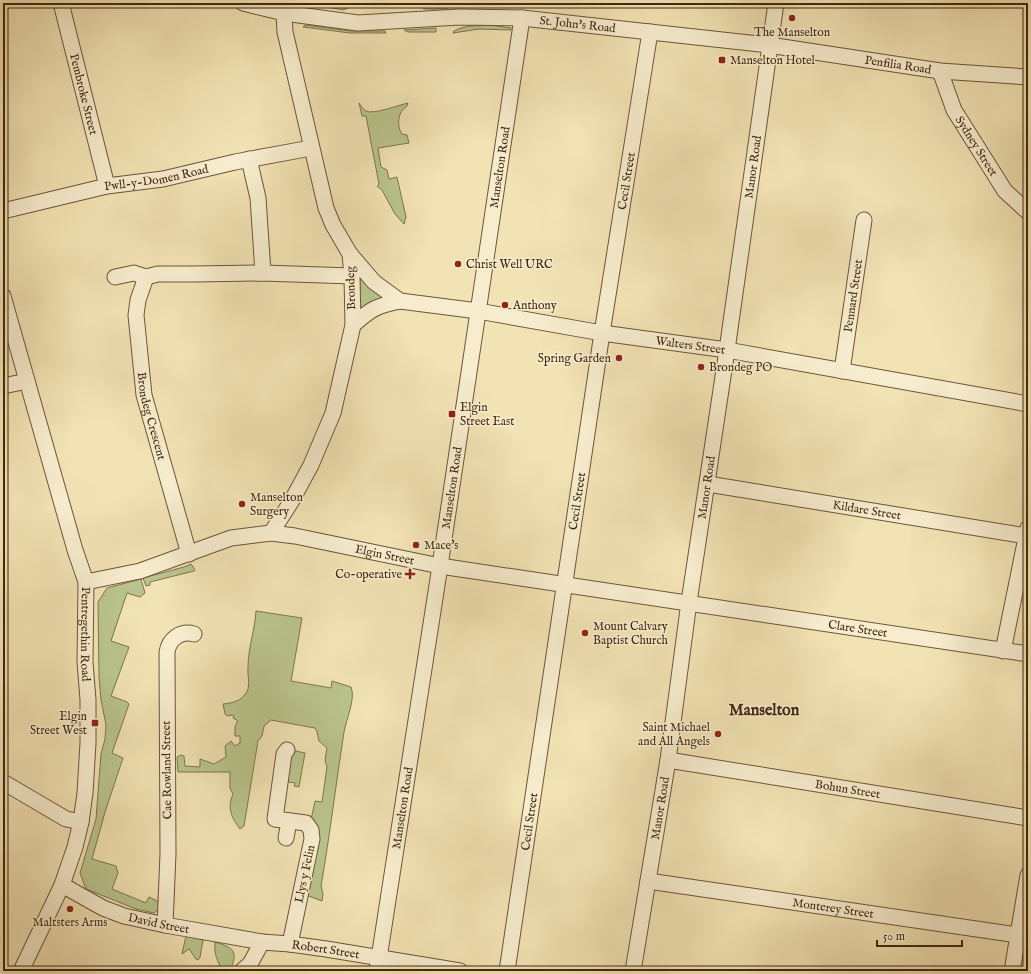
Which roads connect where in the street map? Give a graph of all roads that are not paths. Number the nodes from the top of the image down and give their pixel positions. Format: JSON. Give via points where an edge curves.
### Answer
{"nodes":[{"id":1,"x":61,"y":3,"type":"edge"},
{"id":2,"x":243,"y":3,"type":"edge"},
{"id":3,"x":776,"y":3,"type":"edge"},
{"id":4,"x":284,"y":13,"type":"junction"},
{"id":5,"x":522,"y":18,"type":"junction"},
{"id":6,"x":650,"y":32,"type":"junction"},
{"id":7,"x":769,"y":45,"type":"junction"},
{"id":8,"x":940,"y":71,"type":"junction"},
{"id":9,"x":1028,"y":78,"type":"edge"},
{"id":10,"x":311,"y":148,"type":"junction"},
{"id":11,"x":249,"y":160,"type":"junction"},
{"id":12,"x":107,"y":186,"type":"junction"},
{"id":13,"x":3,"y":211,"type":"edge"},
{"id":14,"x":1028,"y":212,"type":"edge"},
{"id":15,"x":864,"y":220,"type":"dead end"},
{"id":16,"x":350,"y":254,"type":"junction"},
{"id":17,"x":263,"y":274,"type":"junction"},
{"id":18,"x":352,"y":276,"type":"junction"},
{"id":19,"x":115,"y":277,"type":"dead end"},
{"id":20,"x":146,"y":277,"type":"junction"},
{"id":21,"x":3,"y":296,"type":"edge"},
{"id":22,"x":400,"y":301,"type":"junction"},
{"id":23,"x":478,"y":311,"type":"junction"},
{"id":24,"x":353,"y":325,"type":"junction"},
{"id":25,"x":602,"y":333,"type":"junction"},
{"id":26,"x":728,"y":350,"type":"junction"},
{"id":27,"x":842,"y":371,"type":"junction"},
{"id":28,"x":27,"y":381,"type":"junction"},
{"id":29,"x":3,"y":386,"type":"edge"},
{"id":30,"x":1028,"y":404,"type":"edge"},
{"id":31,"x":708,"y":484,"type":"junction"},
{"id":32,"x":1027,"y":532,"type":"edge"},
{"id":33,"x":270,"y":533,"type":"junction"},
{"id":34,"x":189,"y":554,"type":"junction"},
{"id":35,"x":440,"y":566,"type":"junction"},
{"id":36,"x":86,"y":582,"type":"junction"},
{"id":37,"x":564,"y":585,"type":"junction"},
{"id":38,"x":689,"y":602,"type":"junction"},
{"id":39,"x":194,"y":634,"type":"dead end"},
{"id":40,"x":1004,"y":651,"type":"junction"},
{"id":41,"x":1028,"y":654,"type":"edge"},
{"id":42,"x":287,"y":750,"type":"dead end"},
{"id":43,"x":668,"y":760,"type":"junction"},
{"id":44,"x":3,"y":782,"type":"edge"},
{"id":45,"x":1028,"y":818,"type":"edge"},
{"id":46,"x":282,"y":820,"type":"junction"},
{"id":47,"x":82,"y":822,"type":"junction"},
{"id":48,"x":286,"y":838,"type":"dead end"},
{"id":49,"x":1028,"y":875,"type":"edge"},
{"id":50,"x":648,"y":881,"type":"junction"},
{"id":51,"x":62,"y":885,"type":"junction"},
{"id":52,"x":165,"y":925,"type":"junction"},
{"id":53,"x":1018,"y":935,"type":"junction"},
{"id":54,"x":262,"y":942,"type":"junction"},
{"id":55,"x":290,"y":944,"type":"junction"},
{"id":56,"x":378,"y":964,"type":"edge"},
{"id":57,"x":21,"y":971,"type":"edge"},
{"id":58,"x":242,"y":971,"type":"edge"},
{"id":59,"x":460,"y":971,"type":"edge"},
{"id":60,"x":507,"y":971,"type":"edge"},
{"id":61,"x":633,"y":971,"type":"edge"},
{"id":62,"x":1012,"y":971,"type":"edge"}],
"edges":[{"from":1,"to":12,"type":"street","name":"Pembroke Street"},
{"from":2,"to":4,"type":"street","name":"St. John's Road"},
{"from":3,"to":7,"type":"street","name":"Manor Road"},
{"from":4,"to":5,"type":"street","name":"St. John's Road","via":[[358,23],[460,17]]},
{"from":4,"to":10,"type":"street","name":"Brondeg","via":[[285,32]]},
{"from":5,"to":6,"type":"street","name":"St. John's Road"},
{"from":5,"to":23,"type":"street","name":"Manselton Road"},
{"from":6,"to":7,"type":"street","name":"St. John's Road"},
{"from":6,"to":25,"type":"street","name":"Cecil Street"},
{"from":7,"to":8,"type":"street","name":"Penfilia Road"},
{"from":7,"to":26,"type":"street","name":"Manor Road"},
{"from":8,"to":9,"type":"street","name":"Penfilia Road"},
{"from":8,"to":14,"type":"street","name":"Sydney Street","via":[[958,117],[1005,191]]},
{"from":10,"to":11,"type":"street","name":"Pwll-y-Domen Road"},
{"from":10,"to":16,"type":"street","name":"Brondeg","via":[[326,208],[333,226]]},
{"from":11,"to":12,"type":"street","name":"Pwll-y-Domen Road","via":[[163,179]]},
{"from":11,"to":17,"type":"street","via":[[258,198]]},
{"from":12,"to":13,"type":"street","name":"Pwll-y-Domen Road"},
{"from":15,"to":27,"type":"street","name":"Pennard Street"},
{"from":16,"to":18,"type":"street","name":"Brondeg"},
{"from":16,"to":22,"type":"street","name":"Walters Street","via":[[374,282]]},
{"from":17,"to":18,"type":"street"},
{"from":17,"to":20,"type":"street","via":[[158,274]]},
{"from":18,"to":24,"type":"street","name":"Brondeg"},
{"from":19,"to":20,"type":"street","via":[[134,274]]},
{"from":20,"to":34,"type":"street","name":"Brondeg Crescent","via":[[136,315],[144,395]]},
{"from":21,"to":28,"type":"street","name":"Pentregethin Road"},
{"from":22,"to":23,"type":"street","name":"Walters Street"},
{"from":22,"to":24,"type":"street","name":"Walters Street","via":[[383,304],[370,310]]},
{"from":23,"to":25,"type":"street","name":"Walters Street"},
{"from":23,"to":35,"type":"street","name":"Manselton Road"},
{"from":24,"to":33,"type":"street","name":"Brondeg","via":[[333,413],[311,465]]},
{"from":25,"to":26,"type":"street","name":"Walters Street"},
{"from":25,"to":37,"type":"street","name":"Cecil Street"},
{"from":26,"to":27,"type":"street","name":"Walters Street"},
{"from":26,"to":31,"type":"street","name":"Manor Road"},
{"from":27,"to":30,"type":"street","name":"Walters Street"},
{"from":28,"to":29,"type":"street"},
{"from":28,"to":36,"type":"street","name":"Pentregethin Road"},
{"from":31,"to":32,"type":"street","name":"Kildare Street"},
{"from":31,"to":38,"type":"street","name":"Manor Road"},
{"from":32,"to":40,"type":"street"},
{"from":33,"to":34,"type":"street","name":"Elgin Street","via":[[231,538]]},
{"from":33,"to":35,"type":"street","name":"Elgin Street"},
{"from":34,"to":36,"type":"street","name":"Elgin Street","via":[[140,571]]},
{"from":35,"to":37,"type":"street","name":"Elgin Street"},
{"from":35,"to":56,"type":"street","name":"Manselton Road"},
{"from":36,"to":47,"type":"street","name":"Pentregethin Road","via":[[88,743]]},
{"from":37,"to":38,"type":"street","name":"Elgin Street"},
{"from":37,"to":60,"type":"street","name":"Cecil Street"},
{"from":38,"to":40,"type":"street","name":"Clare Street"},
{"from":38,"to":43,"type":"street","name":"Manor Road"},
{"from":39,"to":52,"type":"street","name":"Cae Rowland Street","via":[[176,636],[170,642],[167,652],[168,861]]},
{"from":40,"to":41,"type":"street","name":"Clare Street"},
{"from":42,"to":46,"type":"street","via":[[284,754]]},
{"from":43,"to":45,"type":"street","name":"Bohun Street"},
{"from":43,"to":50,"type":"street","name":"Manor Road"},
{"from":44,"to":47,"type":"street","via":[[66,819]]},
{"from":46,"to":48,"type":"street"},
{"from":46,"to":55,"type":"street","name":"Llys y Felin","via":[[306,823],[311,830],[312,839]]},
{"from":47,"to":51,"type":"street","name":"Pentregethin Road"},
{"from":49,"to":53,"type":"street"},
{"from":50,"to":53,"type":"street","name":"Monterey Street"},
{"from":50,"to":61,"type":"street","name":"Manor Road"},
{"from":51,"to":52,"type":"street","name":"David Street","via":[[103,908],[124,916]]},
{"from":51,"to":57,"type":"street","name":"Pentregethin Road"},
{"from":52,"to":54,"type":"street","name":"David Street"},
{"from":53,"to":62,"type":"street"},
{"from":54,"to":55,"type":"street","name":"Robert Street"},
{"from":54,"to":58,"type":"street","via":[[250,964]]},
{"from":55,"to":56,"type":"street","name":"Robert Street"},
{"from":56,"to":59,"type":"street","name":"Robert Street"}]}
